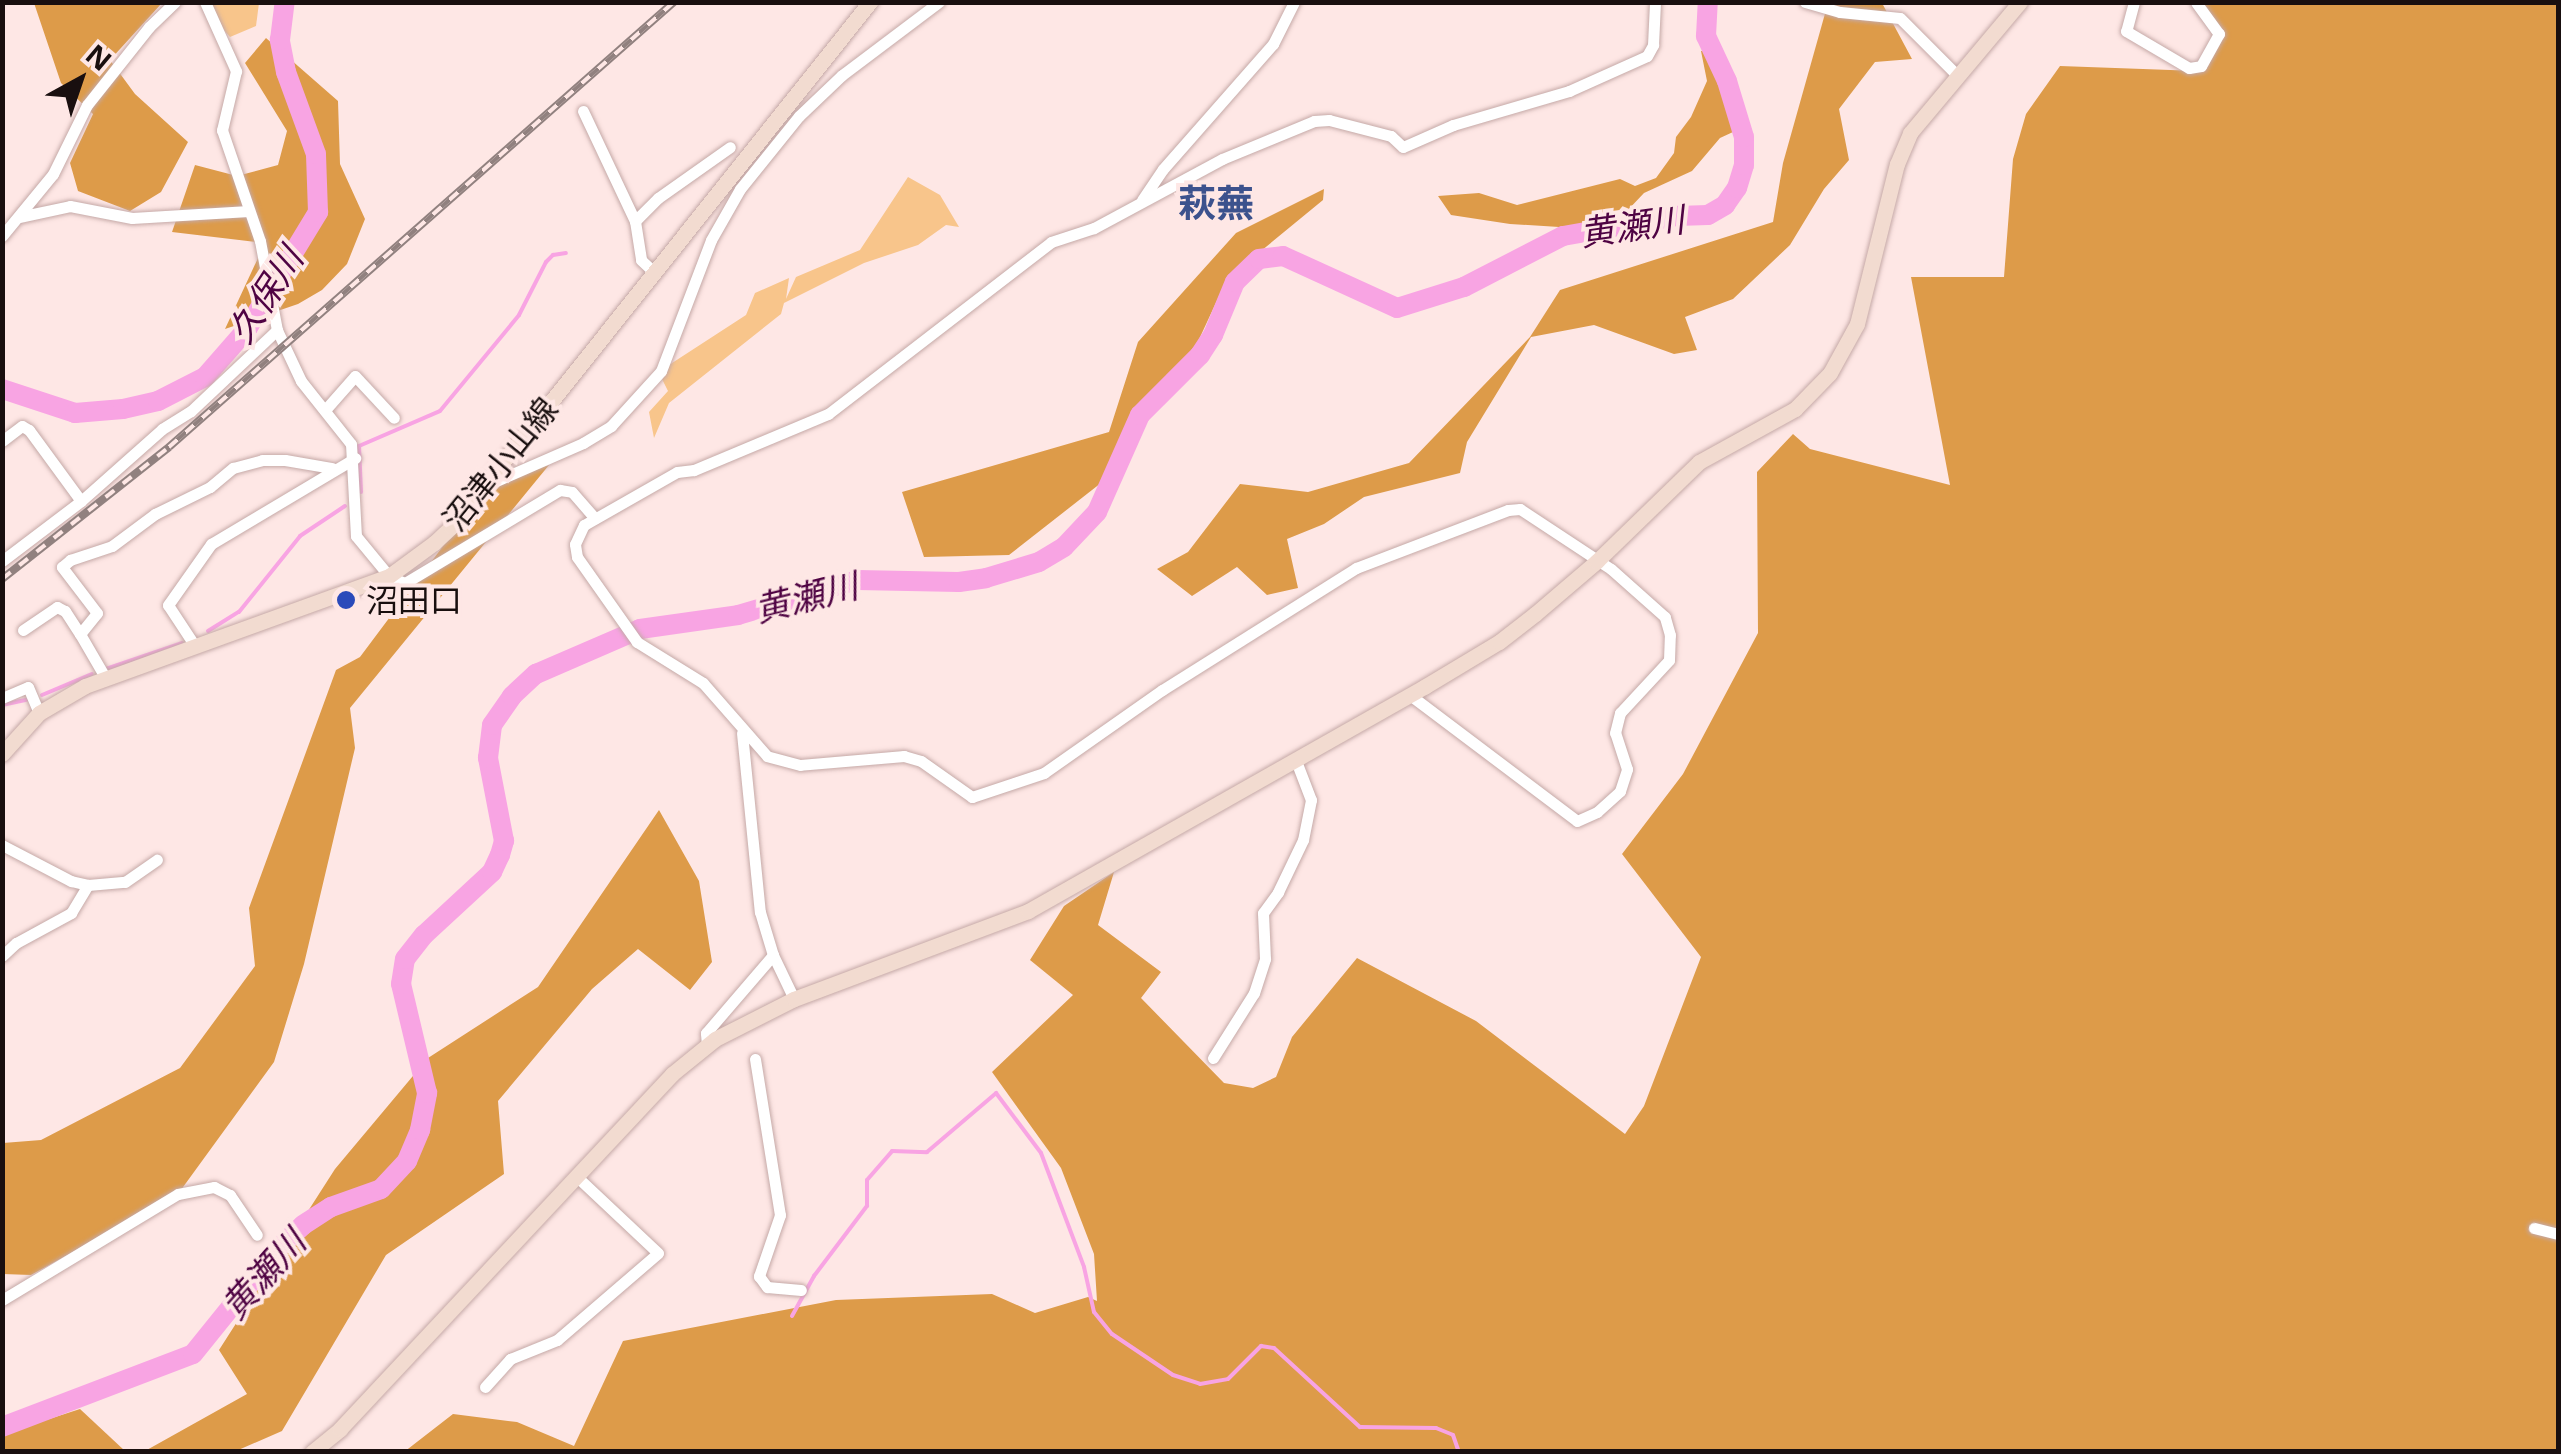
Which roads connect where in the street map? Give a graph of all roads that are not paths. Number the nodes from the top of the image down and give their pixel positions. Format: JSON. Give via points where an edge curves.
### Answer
{"nodes":[{"id":1,"x":176,"y":2,"type":"edge"},
{"id":2,"x":205,"y":2,"type":"edge"},
{"id":3,"x":870,"y":2,"type":"edge"},
{"id":4,"x":939,"y":2,"type":"edge"},
{"id":5,"x":1294,"y":2,"type":"edge"},
{"id":6,"x":1655,"y":2,"type":"edge"},
{"id":7,"x":1805,"y":2,"type":"edge"},
{"id":8,"x":2020,"y":2,"type":"edge"},
{"id":9,"x":2134,"y":2,"type":"edge"},
{"id":10,"x":2196,"y":2,"type":"edge"},
{"id":11,"x":1958,"y":75,"type":"junction"},
{"id":12,"x":583,"y":111,"type":"dead end"},
{"id":13,"x":794,"y":111,"type":"junction"},
{"id":14,"x":730,"y":147,"type":"dead end"},
{"id":15,"x":1140,"y":203,"type":"junction"},
{"id":16,"x":249,"y":211,"type":"junction"},
{"id":17,"x":19,"y":217,"type":"junction"},
{"id":18,"x":635,"y":222,"type":"junction"},
{"id":19,"x":2,"y":236,"type":"edge"},
{"id":20,"x":654,"y":273,"type":"junction"},
{"id":21,"x":277,"y":330,"type":"junction"},
{"id":22,"x":325,"y":410,"type":"junction"},
{"id":23,"x":394,"y":418,"type":"dead end"},
{"id":24,"x":2,"y":440,"type":"edge"},
{"id":25,"x":355,"y":458,"type":"junction"},
{"id":26,"x":332,"y":468,"type":"junction"},
{"id":27,"x":482,"y":488,"type":"junction"},
{"id":28,"x":81,"y":501,"type":"junction"},
{"id":29,"x":594,"y":518,"type":"junction"},
{"id":30,"x":2,"y":561,"type":"edge"},
{"id":31,"x":1598,"y":561,"type":"junction"},
{"id":32,"x":389,"y":576,"type":"junction"},
{"id":33,"x":22,"y":630,"type":"dead end"},
{"id":34,"x":80,"y":634,"type":"junction"},
{"id":35,"x":195,"y":646,"type":"junction"},
{"id":36,"x":105,"y":677,"type":"junction"},
{"id":37,"x":1410,"y":695,"type":"junction"},
{"id":38,"x":2,"y":698,"type":"edge"},
{"id":39,"x":39,"y":713,"type":"junction"},
{"id":40,"x":742,"y":733,"type":"junction"},
{"id":41,"x":2,"y":754,"type":"edge"},
{"id":42,"x":1296,"y":762,"type":"junction"},
{"id":43,"x":2,"y":844,"type":"edge"},
{"id":44,"x":158,"y":860,"type":"dead end"},
{"id":45,"x":88,"y":885,"type":"junction"},
{"id":46,"x":2,"y":956,"type":"edge"},
{"id":47,"x":773,"y":956,"type":"junction"},
{"id":48,"x":794,"y":999,"type":"junction"},
{"id":49,"x":707,"y":1044,"type":"junction"},
{"id":50,"x":1213,"y":1058,"type":"dead end"},
{"id":51,"x":755,"y":1059,"type":"dead end"},
{"id":52,"x":576,"y":1176,"type":"junction"},
{"id":53,"x":2534,"y":1228,"type":"dead end"},
{"id":54,"x":2558,"y":1234,"type":"edge"},
{"id":55,"x":257,"y":1236,"type":"dead end"},
{"id":56,"x":801,"y":1290,"type":"dead end"},
{"id":57,"x":2,"y":1300,"type":"edge"},
{"id":58,"x":484,"y":1387,"type":"dead end"},
{"id":59,"x":312,"y":1452,"type":"edge"}],
"edges":[{"from":1,"to":17,"type":"street","via":[[88,105],[64,156]]},
{"from":2,"to":16,"type":"street","via":[[236,72],[222,130]]},
{"from":3,"to":13,"type":"street","name":"沼津小山線"},
{"from":4,"to":13,"type":"street"},
{"from":5,"to":15,"type":"street","via":[[1273,44]]},
{"from":6,"to":15,"type":"street","via":[[1647,56],[1569,91],[1454,124],[1403,147],[1391,136],[1314,121]]},
{"from":7,"to":11,"type":"street","via":[[1900,18]]},
{"from":8,"to":11,"type":"street"},
{"from":9,"to":10,"type":"street","via":[[2126,30],[2189,68],[2201,66],[2219,34]]},
{"from":11,"to":31,"type":"street","via":[[1910,133],[1896,164],[1857,324],[1830,372],[1794,409],[1688,471]]},
{"from":12,"to":18,"type":"street"},
{"from":13,"to":20,"type":"street","name":"沼津小山線"},
{"from":13,"to":27,"type":"street","via":[[711,240],[661,371],[611,426]]},
{"from":14,"to":18,"type":"street"},
{"from":15,"to":29,"type":"street","via":[[1051,242],[828,414],[676,472]]},
{"from":16,"to":17,"type":"street","via":[[132,218],[70,206]]},
{"from":16,"to":21,"type":"street"},
{"from":17,"to":19,"type":"street"},
{"from":18,"to":20,"type":"street","via":[[641,260]]},
{"from":20,"to":27,"type":"street","name":"沼津小山線"},
{"from":21,"to":22,"type":"street","via":[[301,381]]},
{"from":21,"to":28,"type":"street"},
{"from":22,"to":23,"type":"street","via":[[355,376]]},
{"from":22,"to":25,"type":"street"},
{"from":24,"to":28,"type":"street","via":[[22,426],[29,430]]},
{"from":25,"to":26,"type":"street"},
{"from":25,"to":32,"type":"street","via":[[356,536]]},
{"from":26,"to":34,"type":"street","via":[[274,460],[233,468],[112,546],[70,560],[62,567],[97,614]]},
{"from":26,"to":35,"type":"street","via":[[211,544],[168,605]]},
{"from":27,"to":32,"type":"street","name":"沼津小山線","via":[[451,527]]},
{"from":28,"to":30,"type":"street"},
{"from":29,"to":32,"type":"street","via":[[572,492],[560,490],[405,583]]},
{"from":29,"to":40,"type":"street","via":[[577,534],[577,557],[616,614],[637,642],[703,682]]},
{"from":31,"to":37,"type":"street","via":[[1499,642]]},
{"from":31,"to":37,"type":"street","via":[[1666,616],[1671,648],[1663,670],[1620,713],[1615,733],[1626,769],[1620,790],[1597,812],[1577,821]]},
{"from":31,"to":40,"type":"street","via":[[1520,509],[1380,556],[1162,690],[1044,774],[983,797],[967,795],[904,756],[784,764]]},
{"from":32,"to":35,"type":"street","name":"沼津小山線"},
{"from":33,"to":34,"type":"street","via":[[56,607]]},
{"from":34,"to":36,"type":"street"},
{"from":35,"to":36,"type":"street","name":"沼津小山線"},
{"from":36,"to":39,"type":"street","name":"沼津小山線"},
{"from":37,"to":42,"type":"street"},
{"from":38,"to":39,"type":"street","via":[[28,687]]},
{"from":39,"to":41,"type":"street","name":"沼津小山線"},
{"from":40,"to":47,"type":"street","via":[[760,912]]},
{"from":42,"to":48,"type":"street","via":[[1028,911]]},
{"from":42,"to":50,"type":"street","via":[[1311,800],[1303,840],[1264,912],[1265,959],[1254,993]]},
{"from":43,"to":45,"type":"street"},
{"from":44,"to":45,"type":"street","via":[[124,882]]},
{"from":45,"to":46,"type":"street","via":[[71,913]]},
{"from":47,"to":48,"type":"street"},
{"from":47,"to":49,"type":"street","via":[[706,1033]]},
{"from":48,"to":49,"type":"street"},
{"from":49,"to":52,"type":"street"},
{"from":51,"to":56,"type":"street","via":[[780,1215],[759,1276],[767,1287]]},
{"from":52,"to":58,"type":"street","via":[[658,1253],[557,1340],[523,1351]]},
{"from":52,"to":59,"type":"street"},
{"from":53,"to":54,"type":"street"},
{"from":55,"to":57,"type":"street","via":[[230,1195],[214,1187],[178,1194]]}]}
